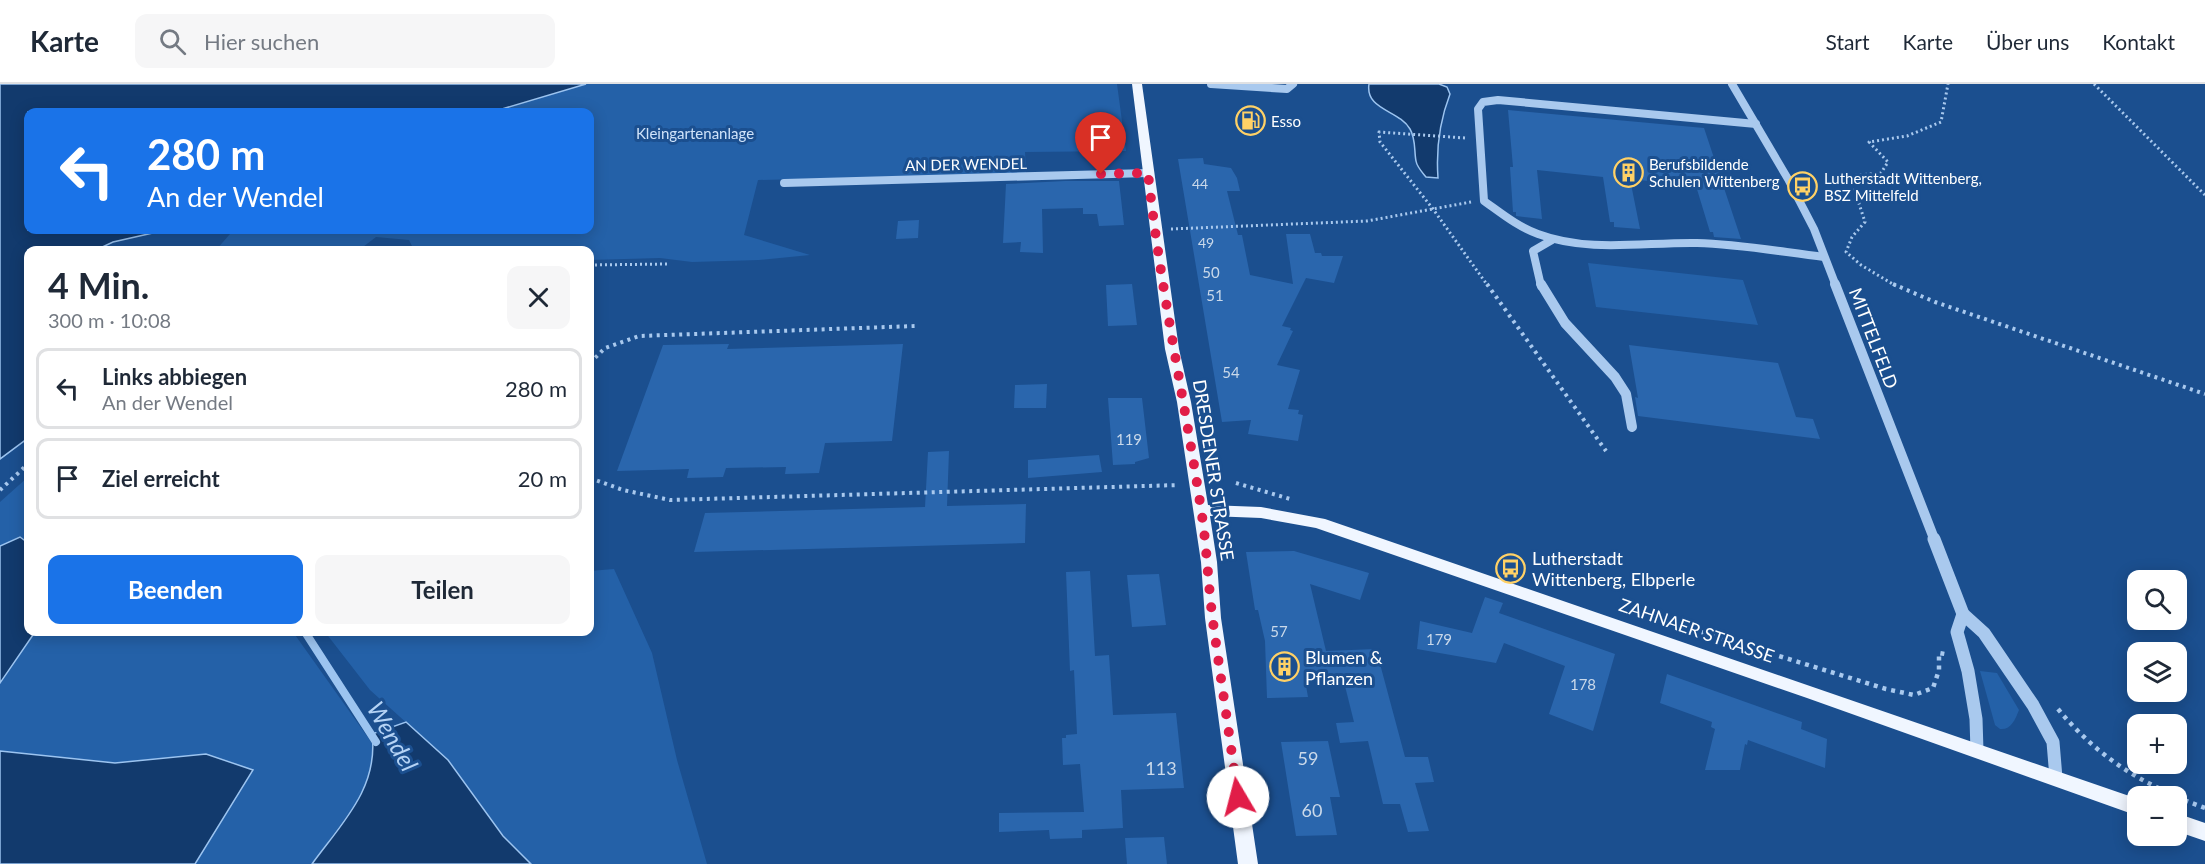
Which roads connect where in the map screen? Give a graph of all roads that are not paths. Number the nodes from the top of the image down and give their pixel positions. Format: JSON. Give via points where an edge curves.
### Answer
{"nodes":[{"id":1,"x":1137,"y":84,"type":"edge"},
{"id":2,"x":1211,"y":84,"type":"edge"},
{"id":3,"x":1293,"y":84,"type":"edge"},
{"id":4,"x":1732,"y":84,"type":"edge"},
{"id":5,"x":1756,"y":124,"type":"junction"},
{"id":6,"x":1148,"y":173,"type":"junction"},
{"id":7,"x":784,"y":183,"type":"dead end"},
{"id":8,"x":1552,"y":240,"type":"junction"},
{"id":9,"x":1824,"y":258,"type":"junction"},
{"id":10,"x":1632,"y":427,"type":"dead end"},
{"id":11,"x":1202,"y":511,"type":"junction"},
{"id":12,"x":1962,"y":614,"type":"junction"},
{"id":13,"x":1977,"y":751,"type":"junction"},
{"id":14,"x":2056,"y":778,"type":"junction"},
{"id":15,"x":2127,"y":804,"type":"edge"},
{"id":16,"x":2187,"y":826,"type":"edge"},
{"id":17,"x":2205,"y":832,"type":"edge"},
{"id":18,"x":1248,"y":864,"type":"edge"}],
"edges":[{"from":1,"to":6,"type":"main road","name":"DRESDENER STRASSE"},
{"from":2,"to":3,"type":"street","via":[[1287,89]]},
{"from":4,"to":5,"type":"street","name":"MITTELFELD"},
{"from":5,"to":8,"type":"street","via":[[1498,100],[1483,102],[1478,109],[1484,201],[1503,217]]},
{"from":5,"to":9,"type":"street","name":"MITTELFELD","via":[[1802,204]]},
{"from":6,"to":7,"type":"street","name":"AN DER WENDEL"},
{"from":6,"to":11,"type":"main road","name":"DRESDENER STRASSE","via":[[1172,350]]},
{"from":8,"to":9,"type":"street","via":[[1604,247],[1697,243]]},
{"from":8,"to":10,"type":"street","via":[[1533,251],[1541,285],[1565,323],[1626,394]]},
{"from":9,"to":12,"type":"street","name":"MITTELFELD"},
{"from":11,"to":13,"type":"main road","name":"ZAHNAER STRASSE","via":[[1250,511],[1319,523]]},
{"from":11,"to":18,"type":"main road","name":"DRESDENER STRASSE"},
{"from":12,"to":13,"type":"street","name":"MITTELFELD","via":[[1957,632],[1970,681]]},
{"from":12,"to":14,"type":"street","name":"MITTELFELD","via":[[1984,633],[2033,705],[2053,742]]},
{"from":13,"to":14,"type":"main road","name":"ZAHNAER STRASSE"},
{"from":14,"to":15,"type":"main road","name":"ZAHNAER STRASSE"},
{"from":16,"to":17,"type":"main road"}]}
